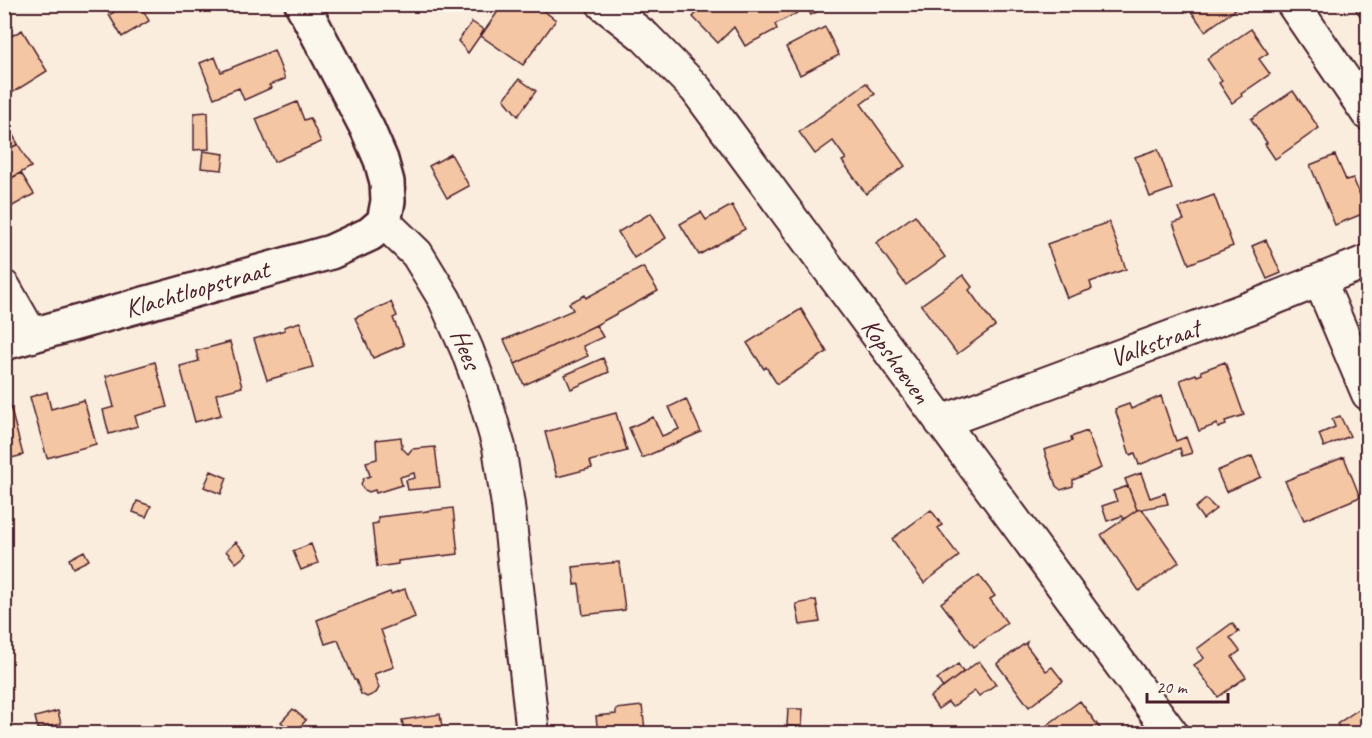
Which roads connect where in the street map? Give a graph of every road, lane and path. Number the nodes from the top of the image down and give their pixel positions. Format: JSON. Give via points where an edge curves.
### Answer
{"nodes":[{"id":1,"x":302,"y":4,"type":"edge"},
{"id":2,"x":1293,"y":4,"type":"edge"},
{"id":3,"x":610,"y":6,"type":"edge"},
{"id":4,"x":1368,"y":114,"type":"edge"},
{"id":5,"x":384,"y":222,"type":"junction"},
{"id":6,"x":1368,"y":261,"type":"edge"},
{"id":7,"x":1320,"y":281,"type":"junction"},
{"id":8,"x":4,"y":287,"type":"edge"},
{"id":9,"x":18,"y":339,"type":"edge"},
{"id":10,"x":1368,"y":394,"type":"edge"},
{"id":11,"x":941,"y":422,"type":"junction"},
{"id":12,"x":533,"y":734,"type":"edge"},
{"id":13,"x":1173,"y":734,"type":"edge"}],
"edges":[{"from":1,"to":5,"type":"main road","via":[[381,160],[388,201]]},
{"from":2,"to":4,"type":"street"},
{"from":3,"to":11,"type":"street","name":"Kopshoeven","via":[[696,89]]},
{"from":5,"to":9,"type":"main road","name":"Klachtloopstraat","via":[[370,234],[331,252]]},
{"from":5,"to":12,"type":"street","name":"Hees","via":[[417,254],[445,300],[471,360],[499,447]]},
{"from":6,"to":7,"type":"street","name":"Valkstraat"},
{"from":7,"to":10,"type":"street"},
{"from":7,"to":11,"type":"street","name":"Valkstraat"},
{"from":8,"to":9,"type":"street"},
{"from":11,"to":13,"type":"street","name":"Kopshoeven"}]}
